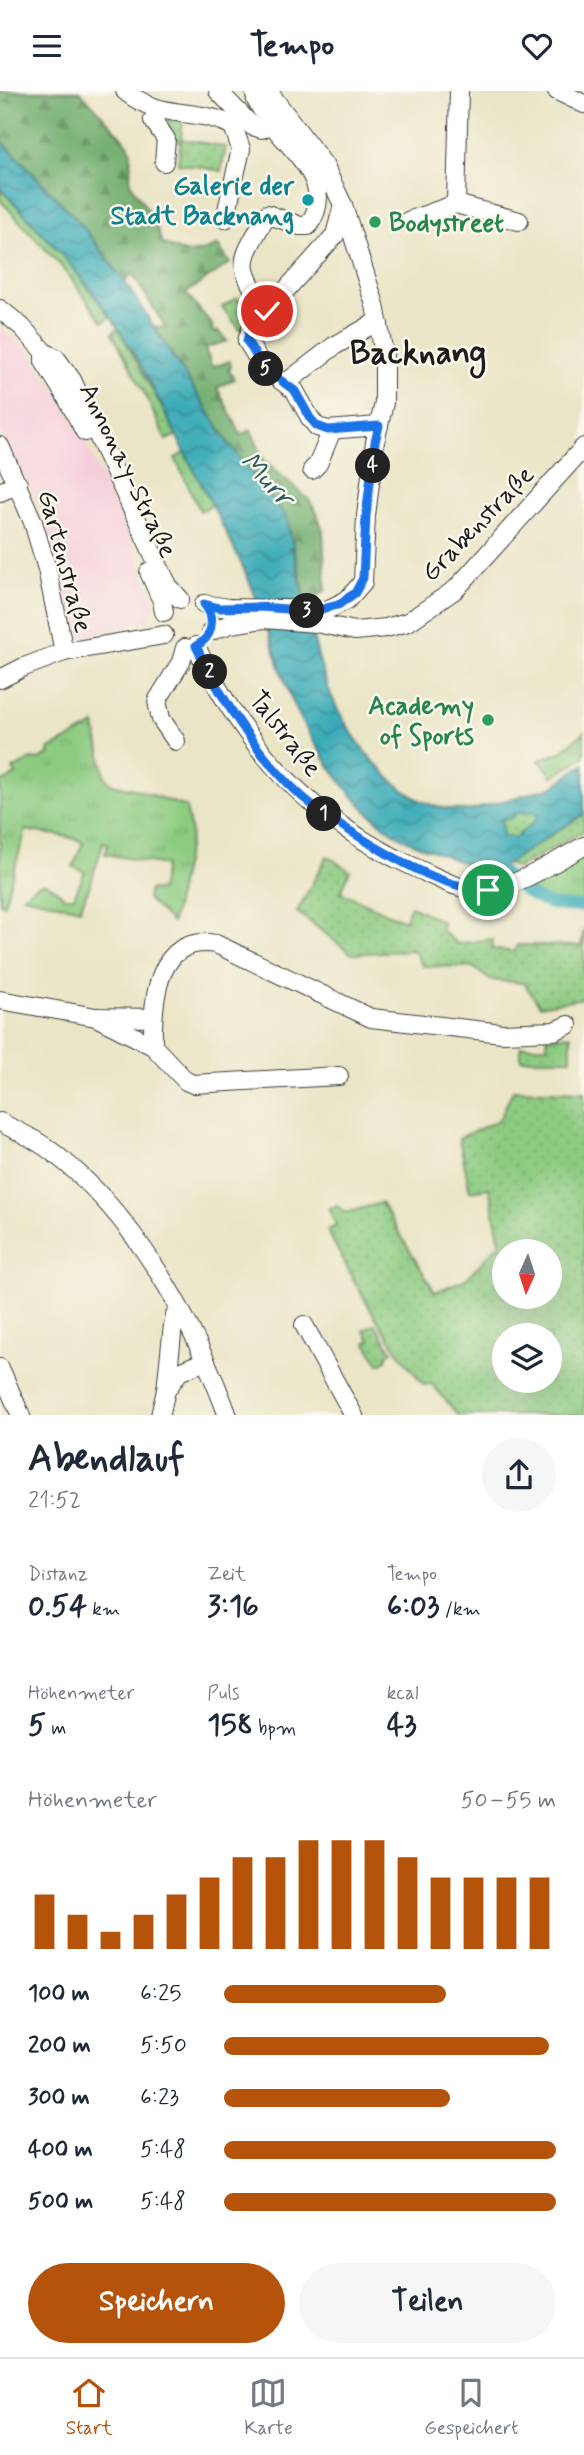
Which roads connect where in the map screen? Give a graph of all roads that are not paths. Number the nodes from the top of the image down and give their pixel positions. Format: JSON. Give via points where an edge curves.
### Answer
{"nodes":[{"id":1,"x":125,"y":91,"type":"edge"},
{"id":2,"x":259,"y":91,"type":"edge"},
{"id":3,"x":268,"y":91,"type":"edge"},
{"id":4,"x":459,"y":91,"type":"edge"},
{"id":5,"x":563,"y":92,"type":"edge"},
{"id":6,"x":226,"y":97,"type":"edge"},
{"id":7,"x":584,"y":104,"type":"edge"},
{"id":8,"x":160,"y":110,"type":"junction"},
{"id":9,"x":271,"y":124,"type":"junction"},
{"id":10,"x":162,"y":153,"type":"dead end"},
{"id":11,"x":456,"y":204,"type":"junction"},
{"id":12,"x":343,"y":205,"type":"junction"},
{"id":13,"x":225,"y":219,"type":"dead end"},
{"id":14,"x":408,"y":221,"type":"dead end"},
{"id":15,"x":519,"y":222,"type":"dead end"},
{"id":16,"x":272,"y":304,"type":"junction"},
{"id":17,"x":0,"y":309,"type":"edge"},
{"id":18,"x":379,"y":324,"type":"junction"},
{"id":19,"x":44,"y":352,"type":"junction"},
{"id":20,"x":286,"y":383,"type":"junction"},
{"id":21,"x":379,"y":426,"type":"junction"},
{"id":22,"x":332,"y":430,"type":"junction"},
{"id":23,"x":0,"y":446,"type":"edge"},
{"id":24,"x":584,"y":446,"type":"edge"},
{"id":25,"x":312,"y":470,"type":"dead end"},
{"id":26,"x":18,"y":484,"type":"junction"},
{"id":27,"x":0,"y":492,"type":"edge"},
{"id":28,"x":180,"y":599,"type":"junction"},
{"id":29,"x":204,"y":604,"type":"junction"},
{"id":30,"x":164,"y":612,"type":"junction"},
{"id":31,"x":262,"y":613,"type":"junction"},
{"id":32,"x":315,"y":617,"type":"junction"},
{"id":33,"x":211,"y":631,"type":"junction"},
{"id":34,"x":164,"y":635,"type":"junction"},
{"id":35,"x":190,"y":647,"type":"junction"},
{"id":36,"x":64,"y":652,"type":"junction"},
{"id":37,"x":0,"y":679,"type":"edge"},
{"id":38,"x":176,"y":741,"type":"dead end"},
{"id":39,"x":584,"y":846,"type":"edge"},
{"id":40,"x":0,"y":1000,"type":"edge"},
{"id":41,"x":96,"y":1017,"type":"junction"},
{"id":42,"x":152,"y":1018,"type":"junction"},
{"id":43,"x":568,"y":1024,"type":"dead end"},
{"id":44,"x":153,"y":1046,"type":"junction"},
{"id":45,"x":339,"y":1076,"type":"dead end"},
{"id":46,"x":0,"y":1122,"type":"edge"},
{"id":47,"x":180,"y":1309,"type":"junction"},
{"id":48,"x":304,"y":1325,"type":"dead end"},
{"id":49,"x":205,"y":1361,"type":"junction"},
{"id":50,"x":0,"y":1367,"type":"edge"},
{"id":51,"x":166,"y":1389,"type":"junction"},
{"id":52,"x":21,"y":1415,"type":"edge"},
{"id":53,"x":160,"y":1415,"type":"edge"},
{"id":54,"x":228,"y":1415,"type":"edge"},
{"id":55,"x":353,"y":1415,"type":"edge"}],
"edges":[{"from":1,"to":8,"type":"street"},
{"from":2,"to":9,"type":"street","via":[[256,100]]},
{"from":3,"to":12,"type":"street","via":[[324,165]]},
{"from":4,"to":11,"type":"street"},
{"from":5,"to":7,"type":"street"},
{"from":6,"to":9,"type":"street","via":[[259,129]]},
{"from":8,"to":10,"type":"street","via":[[153,120],[166,139]]},
{"from":8,"to":13,"type":"street","via":[[219,119],[233,126],[241,149]]},
{"from":9,"to":16,"type":"street","via":[[311,171],[318,198],[308,226],[267,213],[243,259],[244,272]]},
{"from":11,"to":14,"type":"street"},
{"from":11,"to":15,"type":"street"},
{"from":12,"to":16,"type":"street","via":[[335,235]]},
{"from":12,"to":18,"type":"street"},
{"from":16,"to":20,"type":"street","via":[[247,337],[261,364]]},
{"from":17,"to":19,"type":"street","name":"Annonay-Straße"},
{"from":18,"to":20,"type":"street","via":[[334,345]]},
{"from":18,"to":21,"type":"street","via":[[385,378]]},
{"from":19,"to":28,"type":"street","name":"Annonay-Straße","via":[[56,358],[72,380],[160,569]]},
{"from":19,"to":30,"type":"street","name":"Annonay-Straße","via":[[44,361],[94,452]]},
{"from":20,"to":22,"type":"street","via":[[317,426]]},
{"from":21,"to":22,"type":"street"},
{"from":21,"to":32,"type":"street","via":[[366,516],[363,582],[355,593]]},
{"from":22,"to":25,"type":"street"},
{"from":23,"to":26,"type":"street","name":"Gartenstraße"},
{"from":24,"to":32,"type":"street","name":"Grabenstraße","via":[[456,589],[408,622],[355,631]]},
{"from":26,"to":27,"type":"street"},
{"from":26,"to":36,"type":"street","name":"Gartenstraße","via":[[44,557]]},
{"from":28,"to":29,"type":"street"},
{"from":28,"to":30,"type":"street"},
{"from":29,"to":31,"type":"street"},
{"from":29,"to":33,"type":"street","via":[[211,617]]},
{"from":30,"to":34,"type":"street"},
{"from":31,"to":32,"type":"street","name":"Grabenstraße"},
{"from":31,"to":33,"type":"street"},
{"from":33,"to":35,"type":"street"},
{"from":34,"to":35,"type":"street","via":[[171,643]]},
{"from":34,"to":36,"type":"street"},
{"from":35,"to":38,"type":"street","via":[[158,698],[161,719]]},
{"from":35,"to":39,"type":"street","name":"Talstraße","via":[[279,774],[315,807],[402,862],[440,879],[488,890]]},
{"from":36,"to":37,"type":"street"},
{"from":40,"to":41,"type":"street"},
{"from":41,"to":42,"type":"street"},
{"from":41,"to":44,"type":"street"},
{"from":42,"to":43,"type":"street","via":[[167,961],[180,948],[202,942],[216,944],[370,1018],[502,1033],[554,1031]]},
{"from":42,"to":44,"type":"street"},
{"from":44,"to":45,"type":"street","via":[[192,1084]]},
{"from":46,"to":47,"type":"street","via":[[51,1150],[95,1192],[139,1242]]},
{"from":47,"to":49,"type":"street"},
{"from":47,"to":51,"type":"street","via":[[173,1325]]},
{"from":48,"to":55,"type":"street"},
{"from":49,"to":51,"type":"street","via":[[179,1372]]},
{"from":49,"to":54,"type":"street"},
{"from":50,"to":52,"type":"street"},
{"from":51,"to":53,"type":"street"}]}
